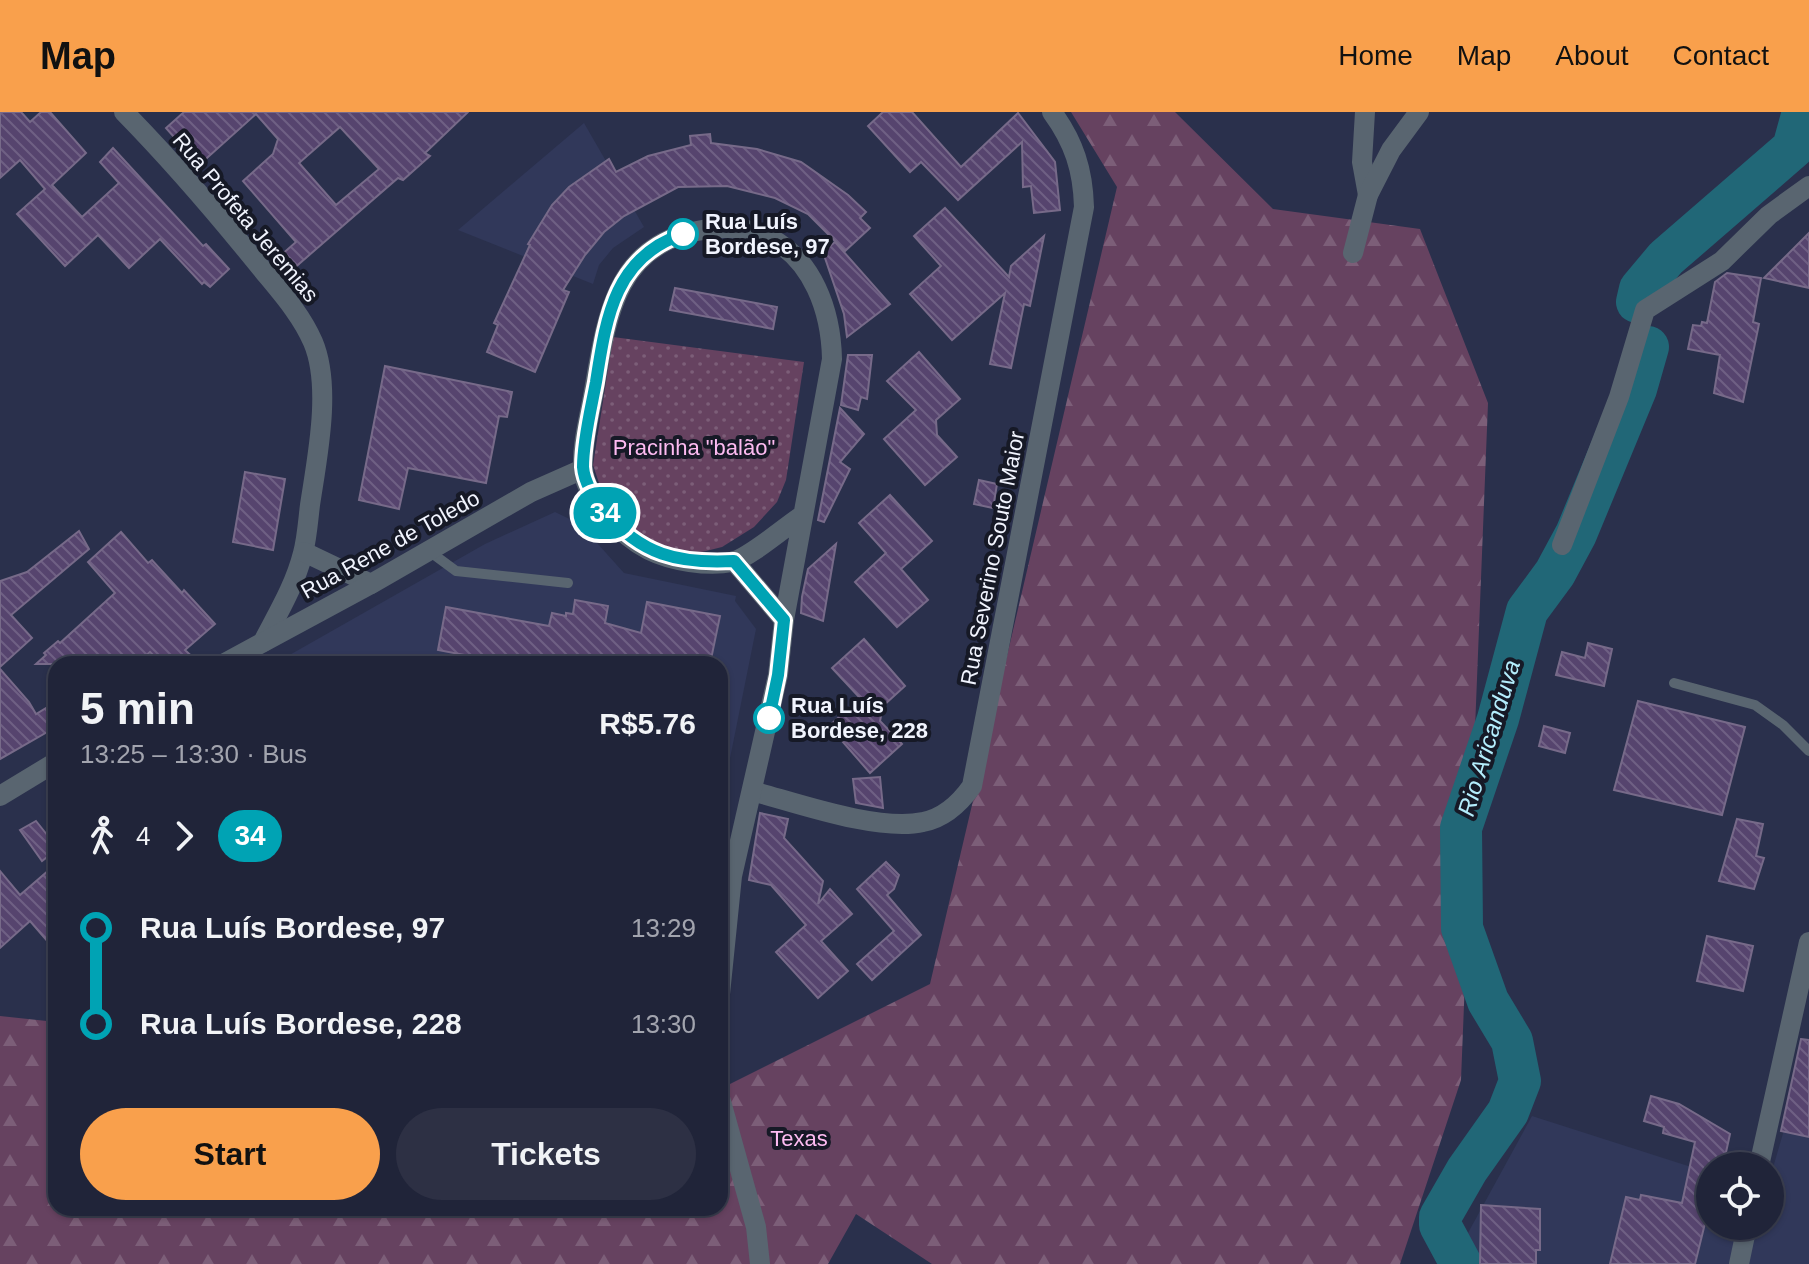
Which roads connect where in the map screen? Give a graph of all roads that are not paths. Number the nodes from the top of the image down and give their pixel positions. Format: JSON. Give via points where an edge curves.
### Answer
{"nodes":[{"id":1,"x":124,"y":112,"type":"edge"},
{"id":2,"x":1052,"y":112,"type":"edge"},
{"id":3,"x":1365,"y":112,"type":"edge"},
{"id":4,"x":1419,"y":112,"type":"edge"},
{"id":5,"x":1809,"y":186,"type":"edge"},
{"id":6,"x":1368,"y":195,"type":"junction"},
{"id":7,"x":1353,"y":253,"type":"dead end"},
{"id":8,"x":583,"y":469,"type":"junction"},
{"id":9,"x":803,"y":515,"type":"junction"},
{"id":10,"x":1562,"y":545,"type":"dead end"},
{"id":11,"x":428,"y":550,"type":"junction"},
{"id":12,"x":304,"y":552,"type":"junction"},
{"id":13,"x":734,"y":561,"type":"junction"},
{"id":14,"x":568,"y":583,"type":"dead end"},
{"id":15,"x":371,"y":584,"type":"junction"},
{"id":16,"x":784,"y":620,"type":"junction"},
{"id":17,"x":263,"y":642,"type":"junction"},
{"id":18,"x":238,"y":656,"type":"edge"},
{"id":19,"x":1674,"y":683,"type":"dead end"},
{"id":20,"x":1809,"y":751,"type":"edge"},
{"id":21,"x":48,"y":767,"type":"edge"},
{"id":22,"x":752,"y":791,"type":"junction"},
{"id":23,"x":0,"y":796,"type":"edge"},
{"id":24,"x":728,"y":915,"type":"edge"},
{"id":25,"x":1809,"y":942,"type":"edge"},
{"id":26,"x":728,"y":1127,"type":"edge"},
{"id":27,"x":1762,"y":1152,"type":"edge"},
{"id":28,"x":1744,"y":1240,"type":"edge"},
{"id":29,"x":760,"y":1264,"type":"edge"},
{"id":30,"x":1739,"y":1264,"type":"edge"}],
"edges":[{"from":1,"to":12,"type":"street","name":"Rua Profeta Jeremias","via":[[246,249],[314,343],[321,400]]},
{"from":2,"to":22,"type":"street","name":"Rua Severino Souto Maior","via":[[1075,148],[1084,207],[972,786],[940,815],[905,824],[870,821]]},
{"from":3,"to":6,"type":"street","via":[[1362,162]]},
{"from":4,"to":6,"type":"street"},
{"from":5,"to":10,"type":"street","via":[[1769,215],[1722,261],[1645,310],[1619,397]]},
{"from":6,"to":7,"type":"street"},
{"from":8,"to":9,"type":"street","via":[[607,323],[630,270],[665,240],[716,228],[747,229],[789,249],[802,263],[825,307],[832,335]]},
{"from":8,"to":11,"type":"street","name":"Rua Rene de Toledo"},
{"from":8,"to":13,"type":"street","via":[[596,502],[649,550],[705,563]]},
{"from":9,"to":13,"type":"street"},
{"from":9,"to":16,"type":"street"},
{"from":11,"to":14,"type":"lane","via":[[456,571]]},
{"from":11,"to":15,"type":"street","name":"Rua Rene de Toledo"},
{"from":12,"to":15,"type":"street"},
{"from":12,"to":17,"type":"street","name":"Rua Profeta Jeremias"},
{"from":13,"to":16,"type":"street"},
{"from":15,"to":17,"type":"street","name":"Rua Rene de Toledo"},
{"from":16,"to":22,"type":"street","via":[[778,675]]},
{"from":17,"to":18,"type":"street","name":"Rua Rene de Toledo"},
{"from":19,"to":20,"type":"lane","via":[[1755,705]]},
{"from":21,"to":23,"type":"street"},
{"from":22,"to":24,"type":"street"},
{"from":25,"to":27,"type":"street"},
{"from":26,"to":29,"type":"street","via":[[756,1227]]},
{"from":28,"to":30,"type":"street"}]}
